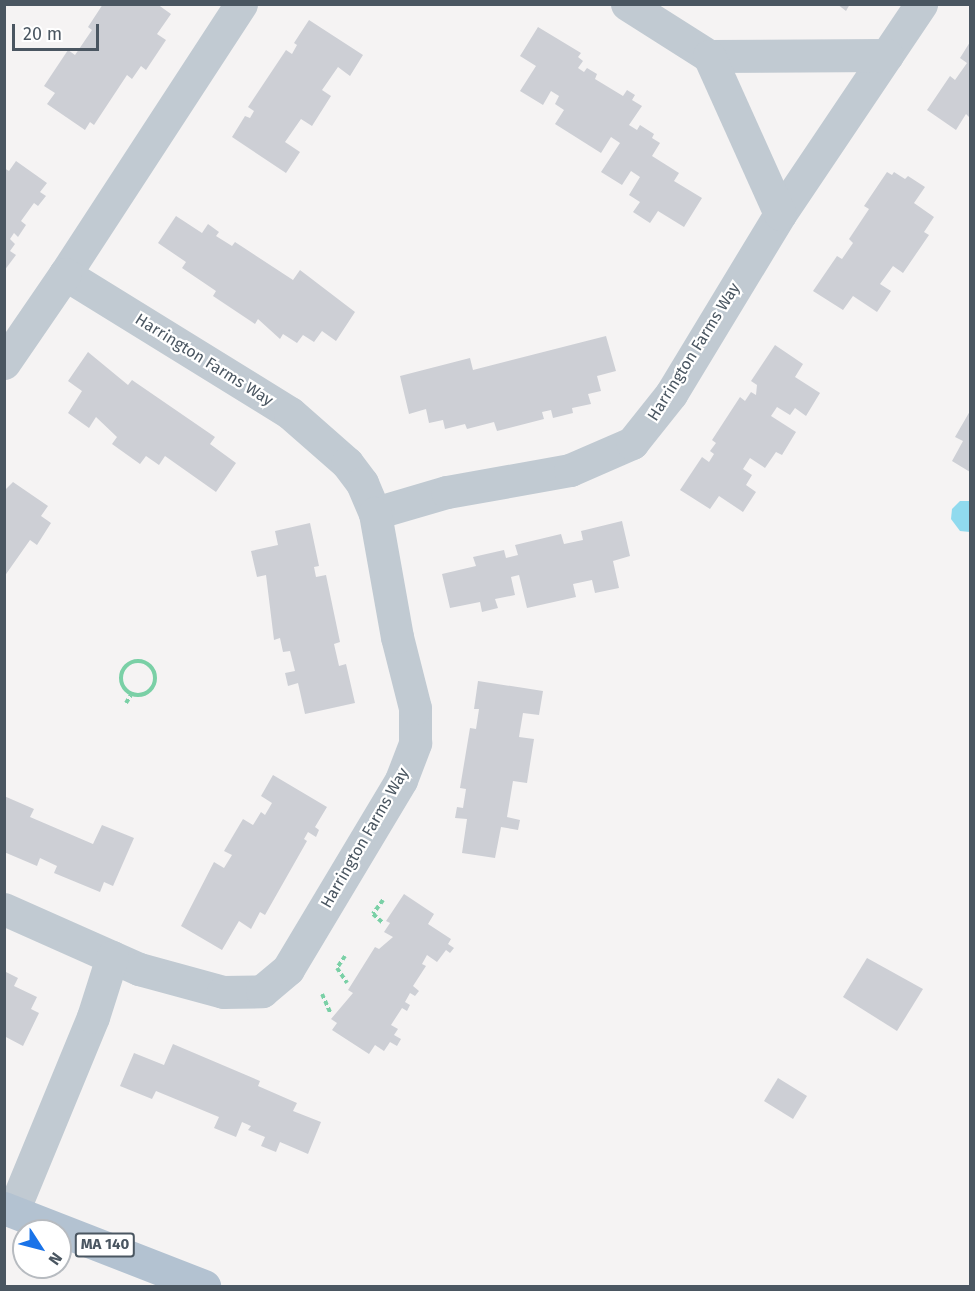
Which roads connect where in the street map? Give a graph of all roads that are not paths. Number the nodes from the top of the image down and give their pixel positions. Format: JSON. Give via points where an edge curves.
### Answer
{"nodes":[{"id":1,"x":241,"y":4,"type":"edge"},
{"id":2,"x":627,"y":4,"type":"edge"},
{"id":3,"x":921,"y":4,"type":"edge"},
{"id":4,"x":887,"y":55,"type":"junction"},
{"id":5,"x":709,"y":56,"type":"junction"},
{"id":6,"x":780,"y":214,"type":"junction"},
{"id":7,"x":65,"y":274,"type":"junction"},
{"id":8,"x":4,"y":363,"type":"edge"},
{"id":9,"x":375,"y":513,"type":"junction"},
{"id":10,"x":4,"y":909,"type":"edge"},
{"id":11,"x":112,"y":957,"type":"junction"},
{"id":12,"x":9,"y":1209,"type":"edge"},
{"id":13,"x":204,"y":1287,"type":"edge"}],
"edges":[{"from":1,"to":7,"type":"street"},
{"from":2,"to":5,"type":"street"},
{"from":3,"to":4,"type":"street","name":"Harrington Farms Way"},
{"from":4,"to":5,"type":"street"},
{"from":4,"to":6,"type":"street","name":"Harrington Farms Way"},
{"from":5,"to":6,"type":"street"},
{"from":6,"to":9,"type":"street","name":"Harrington Farms Way","via":[[670,394],[632,443],[570,470],[447,492]]},
{"from":7,"to":8,"type":"street"},
{"from":7,"to":9,"type":"street","name":"Harrington Farms Way","via":[[290,412],[347,463],[362,483]]},
{"from":9,"to":11,"type":"street","name":"Harrington Farms Way","via":[[417,721],[406,768],[384,810],[294,961],[272,986],[252,993],[223,992],[139,969]]},
{"from":10,"to":11,"type":"street","name":"Harrington Farms Way"},
{"from":11,"to":12,"type":"street","via":[[93,1017]]},
{"from":12,"to":13,"type":"main road","number":"MA 140"}]}
